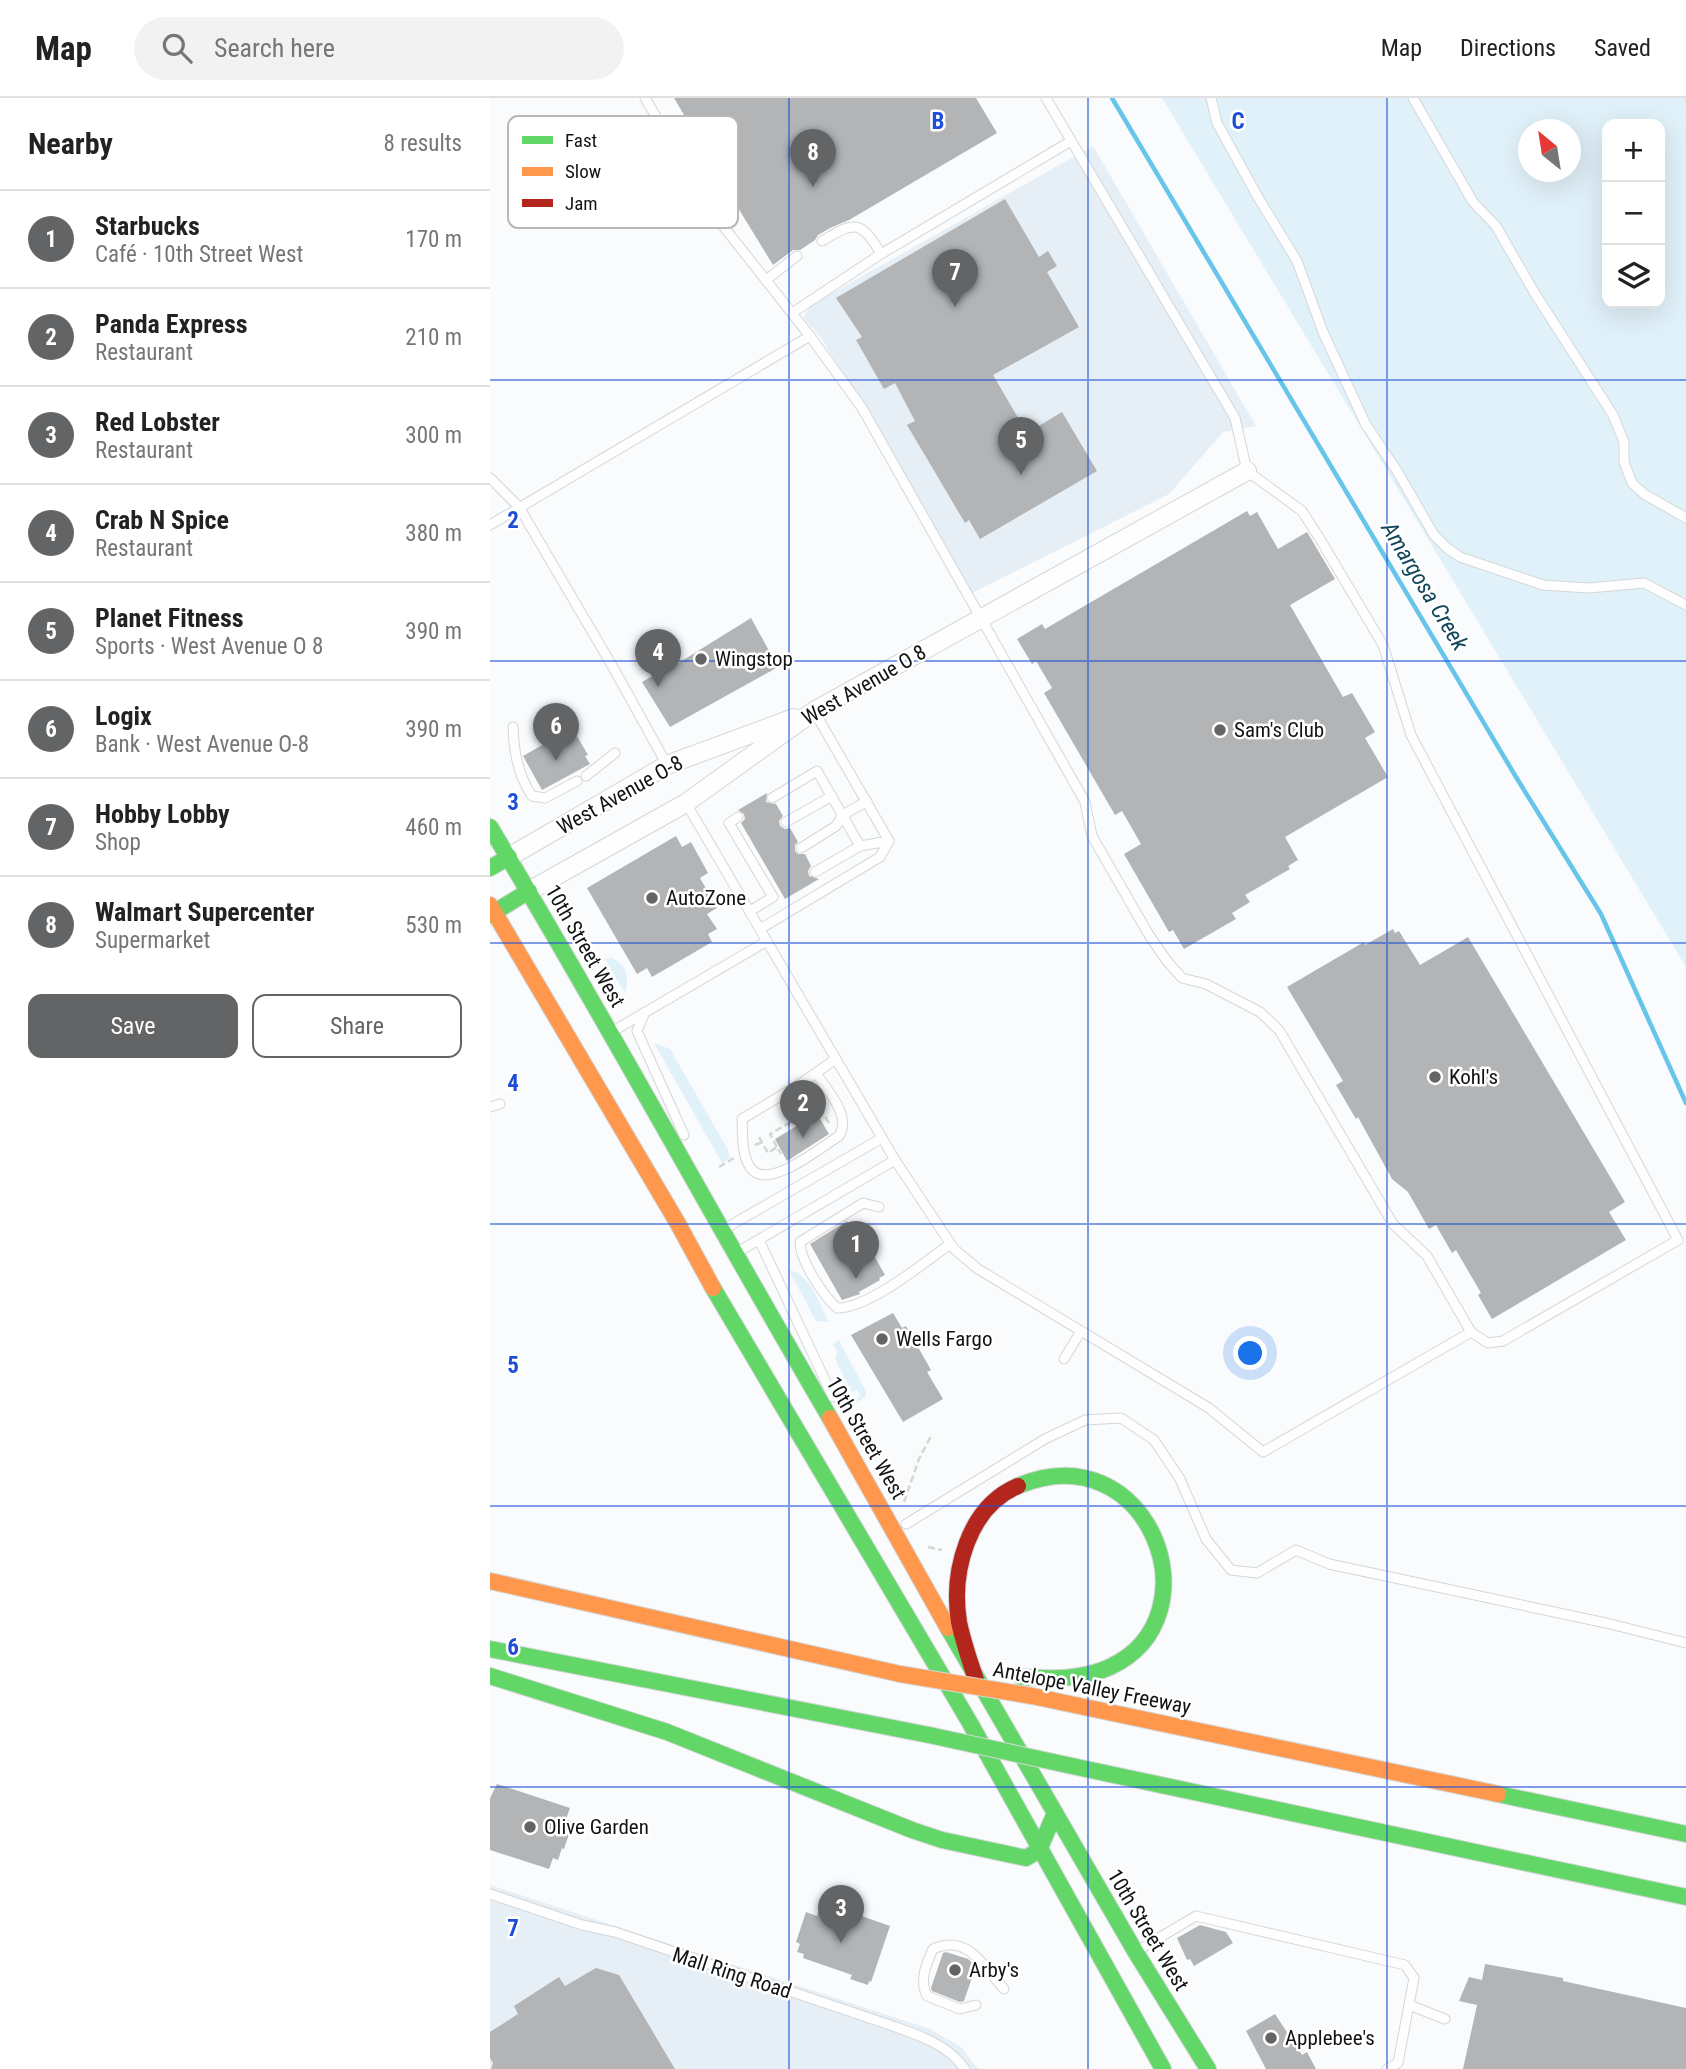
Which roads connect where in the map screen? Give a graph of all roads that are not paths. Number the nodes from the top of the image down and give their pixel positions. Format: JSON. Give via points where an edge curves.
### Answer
{"nodes":[{"id":1,"x":645,"y":98,"type":"edge"},
{"id":2,"x":1046,"y":98,"type":"edge"},
{"id":3,"x":1211,"y":98,"type":"edge"},
{"id":4,"x":1413,"y":98,"type":"edge"},
{"id":5,"x":656,"y":116,"type":"edge"},
{"id":6,"x":1071,"y":141,"type":"junction"},
{"id":7,"x":725,"y":228,"type":"edge"},
{"id":8,"x":822,"y":241,"type":"dead end"},
{"id":9,"x":881,"y":254,"type":"junction"},
{"id":10,"x":797,"y":256,"type":"dead end"},
{"id":11,"x":766,"y":280,"type":"junction"},
{"id":12,"x":792,"y":313,"type":"junction"},
{"id":13,"x":810,"y":336,"type":"junction"},
{"id":14,"x":1247,"y":471,"type":"junction"},
{"id":15,"x":490,"y":478,"type":"edge"},
{"id":16,"x":519,"y":508,"type":"junction"},
{"id":17,"x":1686,"y":517,"type":"edge"},
{"id":18,"x":490,"y":525,"type":"edge"},
{"id":19,"x":1686,"y":606,"type":"edge"},
{"id":20,"x":982,"y":619,"type":"junction"},
{"id":21,"x":814,"y":711,"type":"junction"},
{"id":22,"x":513,"y":727,"type":"dead end"},
{"id":23,"x":615,"y":753,"type":"dead end"},
{"id":24,"x":667,"y":765,"type":"junction"},
{"id":25,"x":586,"y":776,"type":"dead end"},
{"id":26,"x":577,"y":781,"type":"dead end"},
{"id":27,"x":832,"y":796,"type":"junction"},
{"id":28,"x":772,"y":798,"type":"dead end"},
{"id":29,"x":867,"y":801,"type":"junction"},
{"id":30,"x":686,"y":803,"type":"junction"},
{"id":31,"x":843,"y":815,"type":"junction"},
{"id":32,"x":738,"y":817,"type":"dead end"},
{"id":33,"x":786,"y":822,"type":"dead end"},
{"id":34,"x":490,"y":827,"type":"edge"},
{"id":35,"x":889,"y":841,"type":"junction"},
{"id":36,"x":860,"y":846,"type":"junction"},
{"id":37,"x":801,"y":848,"type":"dead end"},
{"id":38,"x":509,"y":857,"type":"junction"},
{"id":39,"x":490,"y":868,"type":"edge"},
{"id":40,"x":815,"y":872,"type":"dead end"},
{"id":41,"x":529,"y":891,"type":"junction"},
{"id":42,"x":492,"y":911,"type":"edge"},
{"id":43,"x":750,"y":911,"type":"junction"},
{"id":44,"x":760,"y":929,"type":"junction"},
{"id":45,"x":767,"y":941,"type":"junction"},
{"id":46,"x":645,"y":1012,"type":"junction"},
{"id":47,"x":610,"y":1033,"type":"junction"},
{"id":48,"x":836,"y":1059,"type":"junction"},
{"id":49,"x":816,"y":1073,"type":"junction"},
{"id":50,"x":882,"y":1138,"type":"junction"},
{"id":51,"x":687,"y":1140,"type":"dead end"},
{"id":52,"x":689,"y":1152,"type":"dead end"},
{"id":53,"x":895,"y":1160,"type":"junction"},
{"id":54,"x":697,"y":1185,"type":"junction"},
{"id":55,"x":879,"y":1207,"type":"dead end"},
{"id":56,"x":759,"y":1240,"type":"junction"},
{"id":57,"x":950,"y":1244,"type":"junction"},
{"id":58,"x":715,"y":1249,"type":"junction"},
{"id":59,"x":1081,"y":1331,"type":"junction"},
{"id":60,"x":1471,"y":1332,"type":"junction"},
{"id":61,"x":1064,"y":1359,"type":"dead end"},
{"id":62,"x":838,"y":1408,"type":"dead end"},
{"id":63,"x":844,"y":1420,"type":"dead end"},
{"id":64,"x":875,"y":1495,"type":"junction"},
{"id":65,"x":906,"y":1524,"type":"dead end"},
{"id":66,"x":490,"y":1581,"type":"edge"},
{"id":67,"x":1686,"y":1643,"type":"edge"},
{"id":68,"x":490,"y":1649,"type":"edge"},
{"id":69,"x":900,"y":1674,"type":"junction"},
{"id":70,"x":490,"y":1676,"type":"edge"},
{"id":71,"x":976,"y":1680,"type":"junction"},
{"id":72,"x":1055,"y":1813,"type":"junction"},
{"id":73,"x":1686,"y":1833,"type":"edge"},
{"id":74,"x":1039,"y":1850,"type":"junction"},
{"id":75,"x":490,"y":1894,"type":"edge"},
{"id":76,"x":1686,"y":1897,"type":"edge"},
{"id":77,"x":1135,"y":1951,"type":"junction"},
{"id":78,"x":1004,"y":1989,"type":"dead end"},
{"id":79,"x":976,"y":2005,"type":"dead end"},
{"id":80,"x":1409,"y":2005,"type":"junction"},
{"id":81,"x":1445,"y":2019,"type":"dead end"},
{"id":82,"x":1397,"y":2066,"type":"edge"},
{"id":83,"x":965,"y":2069,"type":"edge"},
{"id":84,"x":1163,"y":2069,"type":"edge"},
{"id":85,"x":1208,"y":2069,"type":"edge"},
{"id":86,"x":1387,"y":2069,"type":"edge"}],
"edges":[{"from":1,"to":5,"type":"lane"},
{"from":2,"to":6,"type":"lane"},
{"from":3,"to":19,"type":"lane","via":[[1217,123],[1297,261],[1323,332],[1366,425],[1434,535],[1460,557],[1543,585],[1578,588],[1644,583]]},
{"from":4,"to":17,"type":"lane","via":[[1473,202],[1496,226],[1612,415],[1624,442],[1624,462],[1632,483]]},
{"from":6,"to":9,"type":"lane"},
{"from":6,"to":14,"type":"lane","via":[[1235,418]]},
{"from":7,"to":11,"type":"lane"},
{"from":8,"to":9,"type":"lane","via":[[846,226],[858,227],[870,234]]},
{"from":9,"to":12,"type":"lane"},
{"from":10,"to":11,"type":"lane"},
{"from":11,"to":12,"type":"lane"},
{"from":12,"to":13,"type":"lane"},
{"from":13,"to":16,"type":"lane"},
{"from":13,"to":20,"type":"lane","via":[[862,408]]},
{"from":14,"to":20,"type":"street","name":"West Avenue O 8"},
{"from":14,"to":60,"type":"lane","via":[[1302,511],[1383,645],[1411,735],[1678,1240],[1503,1341],[1489,1343]]},
{"from":15,"to":16,"type":"lane"},
{"from":16,"to":18,"type":"lane"},
{"from":16,"to":24,"type":"lane"},
{"from":20,"to":21,"type":"street","name":"West Avenue O 8"},
{"from":20,"to":60,"type":"lane","via":[[1085,802],[1092,836],[1149,935],[1182,978],[1206,984],[1260,1012],[1279,1030],[1393,1224],[1427,1256]]},
{"from":21,"to":24,"type":"street","name":"West Avenue O-8"},
{"from":21,"to":29,"type":"lane"},
{"from":21,"to":30,"type":"street","name":"West Avenue O 8"},
{"from":22,"to":26,"type":"lane","via":[[514,751],[532,796],[545,798]]},
{"from":23,"to":25,"type":"lane"},
{"from":24,"to":38,"type":"street","name":"West Avenue O-8"},
{"from":27,"to":28,"type":"lane","via":[[817,771]]},
{"from":27,"to":31,"type":"lane"},
{"from":27,"to":33,"type":"lane"},
{"from":29,"to":31,"type":"lane"},
{"from":29,"to":35,"type":"lane"},
{"from":30,"to":41,"type":"street","name":"West Avenue O 8"},
{"from":30,"to":43,"type":"lane"},
{"from":31,"to":36,"type":"lane"},
{"from":31,"to":37,"type":"lane","via":[[836,826]]},
{"from":32,"to":43,"type":"lane","via":[[729,823],[748,845],[777,895]]},
{"from":34,"to":38,"type":"main road","name":"10th Street West"},
{"from":35,"to":36,"type":"lane"},
{"from":35,"to":44,"type":"lane","via":[[880,857]]},
{"from":36,"to":40,"type":"lane"},
{"from":38,"to":39,"type":"main road"},
{"from":38,"to":41,"type":"main road","name":"10th Street West"},
{"from":41,"to":42,"type":"main road","name":"West Avenue O 8"},
{"from":41,"to":47,"type":"main road","name":"10th Street West"},
{"from":42,"to":58,"type":"main road","name":"10th Street West"},
{"from":43,"to":44,"type":"lane"},
{"from":44,"to":45,"type":"lane"},
{"from":45,"to":46,"type":"lane"},
{"from":45,"to":48,"type":"lane"},
{"from":46,"to":47,"type":"lane"},
{"from":46,"to":51,"type":"lane","via":[[637,1031]]},
{"from":47,"to":54,"type":"main road","name":"10th Street West"},
{"from":48,"to":49,"type":"lane"},
{"from":48,"to":50,"type":"lane"},
{"from":49,"to":49,"type":"lane","via":[[742,1119],[744,1152],[756,1174],[778,1173],[839,1136],[844,1128],[844,1119]]},
{"from":50,"to":53,"type":"lane"},
{"from":50,"to":58,"type":"lane"},
{"from":52,"to":54,"type":"lane"},
{"from":53,"to":56,"type":"lane"},
{"from":53,"to":57,"type":"lane"},
{"from":54,"to":58,"type":"main road","name":"10th Street West"},
{"from":55,"to":57,"type":"lane","via":[[863,1203],[800,1242],[800,1252],[837,1308],[858,1305]]},
{"from":56,"to":58,"type":"lane"},
{"from":56,"to":62,"type":"lane"},
{"from":57,"to":59,"type":"lane","via":[[978,1269]]},
{"from":58,"to":64,"type":"main road","name":"10th Street West"},
{"from":58,"to":74,"type":"main road","name":"10th Street West"},
{"from":59,"to":60,"type":"lane","via":[[1209,1408],[1263,1452]]},
{"from":59,"to":61,"type":"lane"},
{"from":63,"to":64,"type":"lane"},
{"from":64,"to":71,"type":"main road","name":"10th Street West"},
{"from":65,"to":67,"type":"lane","via":[[1045,1439],[1085,1420],[1121,1418],[1154,1440],[1180,1479],[1206,1539],[1231,1570],[1257,1573],[1296,1550],[1329,1564]]},
{"from":66,"to":69,"type":"main road","name":"Antelope Valley Freeway"},
{"from":68,"to":76,"type":"main road","bridge":true,"via":[[929,1735]]},
{"from":69,"to":71,"type":"main road","via":[[949,1665],[1009,1675],[1082,1677],[1128,1656],[1146,1638],[1156,1618],[1164,1573],[1154,1534],[1133,1504],[1096,1479],[1067,1475],[1024,1483],[986,1508],[971,1530],[962,1557],[958,1616]]},
{"from":69,"to":73,"type":"main road","name":"Antelope Valley Freeway","bridge":true,"via":[[1032,1696]]},
{"from":70,"to":74,"type":"main road","via":[[667,1732],[942,1840],[1026,1858]]},
{"from":71,"to":72,"type":"main road","name":"10th Street West"},
{"from":72,"to":74,"type":"main road"},
{"from":72,"to":77,"type":"main road","name":"10th Street West"},
{"from":74,"to":84,"type":"main road","name":"10th Street West"},
{"from":75,"to":83,"type":"lane","name":"Mall Ring Road","via":[[897,2027],[947,2050]]},
{"from":77,"to":80,"type":"lane","via":[[1196,1916],[1217,1920],[1405,1965],[1414,1978]]},
{"from":77,"to":85,"type":"main road","name":"10th Street West"},
{"from":78,"to":79,"type":"lane","via":[[979,1956],[944,1944],[933,1949],[924,1972],[927,1996],[960,2009]]},
{"from":80,"to":81,"type":"lane"},
{"from":80,"to":82,"type":"lane"},
{"from":82,"to":86,"type":"lane"}]}
